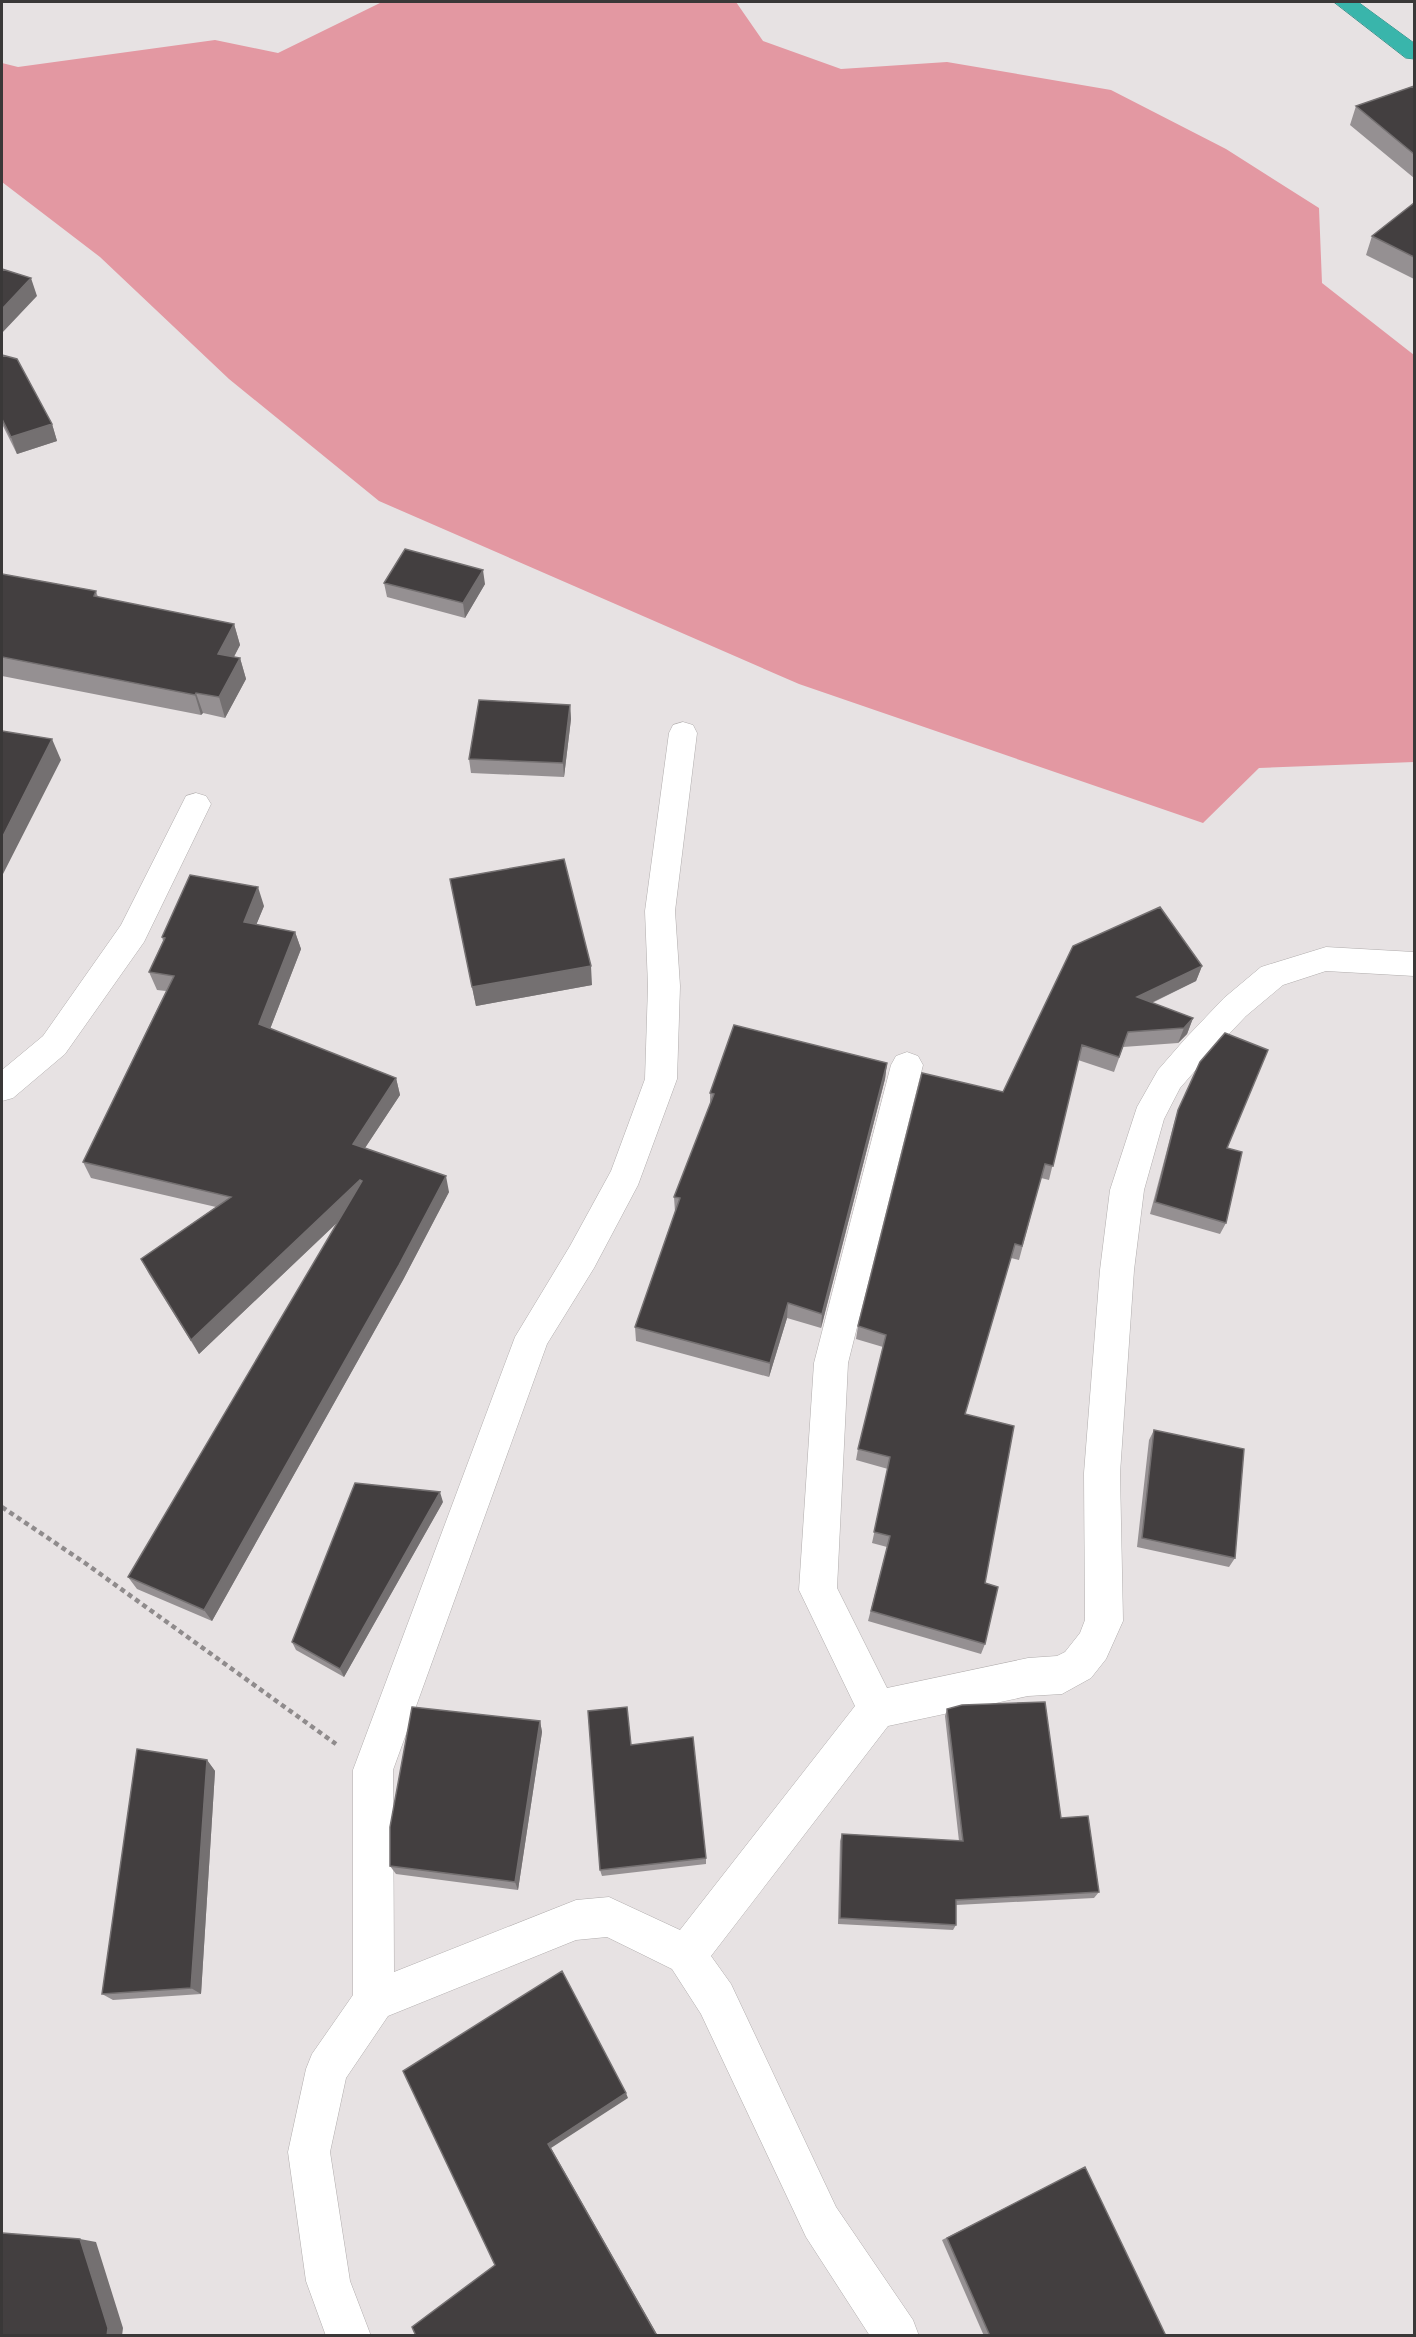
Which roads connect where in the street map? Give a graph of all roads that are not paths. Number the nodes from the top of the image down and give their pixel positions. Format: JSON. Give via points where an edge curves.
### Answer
{"nodes":[{"id":1,"x":1345,"y":2,"type":"edge"},
{"id":2,"x":1414,"y":53,"type":"edge"},
{"id":3,"x":683,"y":733,"type":"dead end"},
{"id":4,"x":196,"y":804,"type":"dead end"},
{"id":5,"x":1414,"y":964,"type":"edge"},
{"id":6,"x":908,"y":1065,"type":"dead end"},
{"id":7,"x":2,"y":1088,"type":"edge"},
{"id":8,"x":877,"y":1710,"type":"junction"},
{"id":9,"x":686,"y":1955,"type":"junction"},
{"id":10,"x":374,"y":2001,"type":"junction"},
{"id":11,"x":328,"y":2281,"type":"junction"},
{"id":12,"x":349,"y":2336,"type":"edge"},
{"id":13,"x":361,"y":2336,"type":"edge"},
{"id":14,"x":897,"y":2336,"type":"edge"}],
"edges":[{"from":1,"to":2,"type":"highway"},
{"from":3,"to":10,"type":"street","via":[[660,911],[664,986],[662,1079],[626,1175],[582,1257],[532,1337],[373,1770]]},
{"from":4,"to":7,"type":"street","via":[[134,933],[54,1045]]},
{"from":5,"to":8,"type":"street","via":[[1326,959],[1272,976],[1196,1048],[1169,1079],[1148,1116],[1127,1190],[1117,1270],[1102,1473],[1104,1621],[1094,1646],[1078,1665],[1062,1675],[1028,1677]]},
{"from":6,"to":8,"type":"street","via":[[831,1363],[818,1590]]},
{"from":8,"to":9,"type":"street"},
{"from":9,"to":10,"type":"street","via":[[609,1917],[576,1920]]},
{"from":9,"to":14,"type":"street","via":[[716,1999],[820,2222]]},
{"from":10,"to":11,"type":"street","via":[[327,2069],[309,2152]]},
{"from":11,"to":12,"type":"street"},
{"from":11,"to":13,"type":"street"}]}
